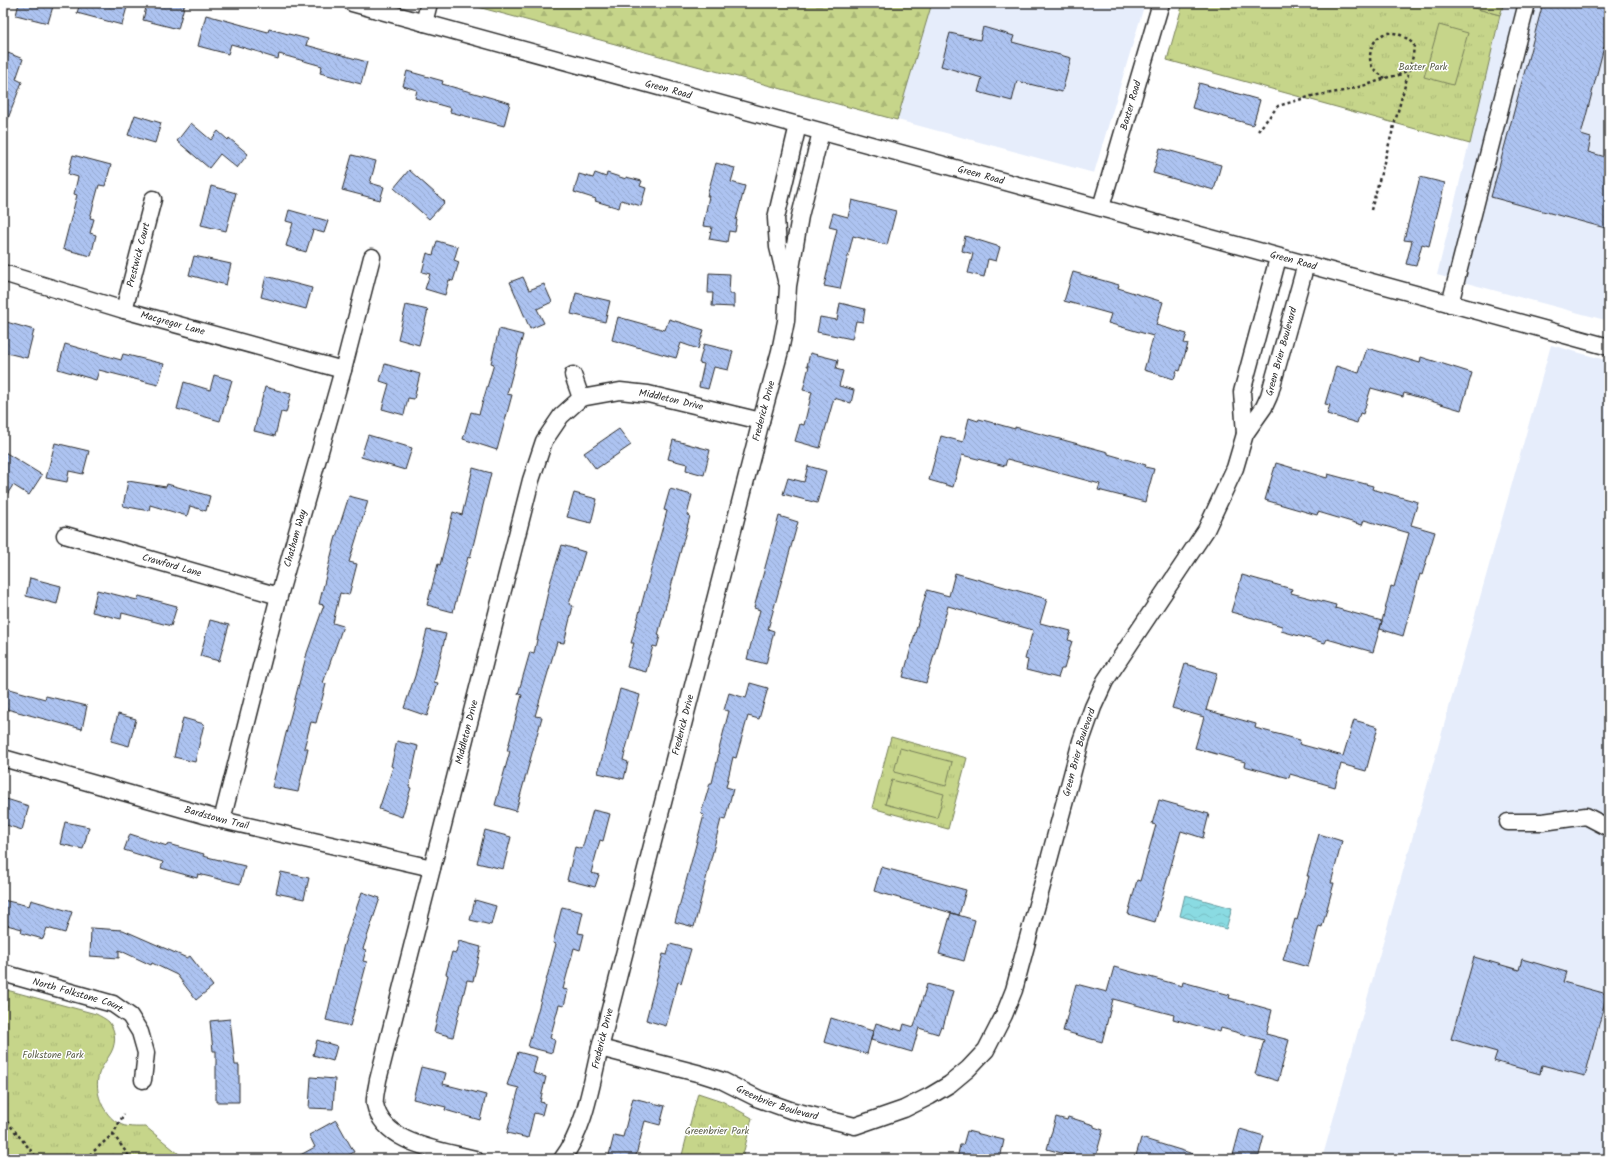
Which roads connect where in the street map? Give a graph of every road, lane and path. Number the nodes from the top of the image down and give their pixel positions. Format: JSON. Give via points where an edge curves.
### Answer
{"nodes":[{"id":1,"x":352,"y":3,"type":"edge"},
{"id":2,"x":429,"y":3,"type":"edge"},
{"id":3,"x":1161,"y":3,"type":"edge"},
{"id":4,"x":1527,"y":3,"type":"edge"},
{"id":5,"x":424,"y":23,"type":"junction"},
{"id":6,"x":1409,"y":70,"type":"junction"},
{"id":7,"x":1385,"y":78,"type":"junction"},
{"id":8,"x":798,"y":125,"type":"junction"},
{"id":9,"x":1258,"y":131,"type":"dead end"},
{"id":10,"x":821,"y":132,"type":"junction"},
{"id":11,"x":153,"y":199,"type":"dead end"},
{"id":12,"x":1101,"y":207,"type":"junction"},
{"id":13,"x":1372,"y":210,"type":"dead end"},
{"id":14,"x":372,"y":257,"type":"dead end"},
{"id":15,"x":1278,"y":258,"type":"junction"},
{"id":16,"x":1306,"y":264,"type":"junction"},
{"id":17,"x":3,"y":273,"type":"edge"},
{"id":18,"x":788,"y":286,"type":"junction"},
{"id":19,"x":1450,"y":304,"type":"junction"},
{"id":20,"x":124,"y":310,"type":"junction"},
{"id":21,"x":1609,"y":348,"type":"edge"},
{"id":22,"x":343,"y":370,"type":"junction"},
{"id":23,"x":572,"y":376,"type":"dead end"},
{"id":24,"x":581,"y":398,"type":"junction"},
{"id":25,"x":761,"y":421,"type":"junction"},
{"id":26,"x":1246,"y":434,"type":"junction"},
{"id":27,"x":65,"y":535,"type":"dead end"},
{"id":28,"x":279,"y":596,"type":"junction"},
{"id":29,"x":3,"y":758,"type":"edge"},
{"id":30,"x":222,"y":820,"type":"junction"},
{"id":31,"x":1508,"y":822,"type":"dead end"},
{"id":32,"x":1609,"y":828,"type":"edge"},
{"id":33,"x":432,"y":868,"type":"junction"},
{"id":34,"x":3,"y":973,"type":"edge"},
{"id":35,"x":600,"y":1048,"type":"junction"},
{"id":36,"x":143,"y":1080,"type":"dead end"},
{"id":37,"x":950,"y":1084,"type":"joint"},
{"id":38,"x":124,"y":1114,"type":"dead end"},
{"id":39,"x":3,"y":1117,"type":"edge"},
{"id":40,"x":113,"y":1134,"type":"junction"},
{"id":41,"x":38,"y":1159,"type":"edge"},
{"id":42,"x":85,"y":1159,"type":"edge"},
{"id":43,"x":131,"y":1159,"type":"edge"},
{"id":44,"x":475,"y":1159,"type":"edge"},
{"id":45,"x":562,"y":1159,"type":"edge"}],
"edges":[{"from":1,"to":5,"type":"street","name":"Green Road"},
{"from":2,"to":5,"type":"street"},
{"from":3,"to":12,"type":"street","name":"Baxter Road"},
{"from":4,"to":19,"type":"street"},
{"from":5,"to":8,"type":"street","name":"Green Road"},
{"from":6,"to":7,"type":"path"},
{"from":6,"to":7,"type":"path","via":[[1414,45],[1408,38],[1384,34],[1374,41],[1370,55],[1372,67]]},
{"from":6,"to":13,"type":"path"},
{"from":7,"to":9,"type":"path","via":[[1373,84],[1312,96],[1278,106]]},
{"from":8,"to":10,"type":"street","name":"Green Road"},
{"from":8,"to":18,"type":"street","name":"Frederick Drive","via":[[776,218],[778,247]]},
{"from":10,"to":12,"type":"street","name":"Green Road"},
{"from":10,"to":18,"type":"street","name":"Frederick Drive","via":[[800,216]]},
{"from":11,"to":20,"type":"street","name":"Prestwick Court"},
{"from":12,"to":15,"type":"street","name":"Green Road"},
{"from":14,"to":22,"type":"street","name":"Chatham Way"},
{"from":15,"to":16,"type":"street","name":"Green Road"},
{"from":15,"to":26,"type":"street","name":"Green Brier Boulevard","via":[[1242,392]]},
{"from":16,"to":19,"type":"street","name":"Green Road"},
{"from":16,"to":26,"type":"street","name":"Green Brier Boulevard","via":[[1270,396]]},
{"from":17,"to":20,"type":"street","name":"Macgregor Lane"},
{"from":18,"to":25,"type":"street","name":"Frederick Drive","via":[[786,321]]},
{"from":19,"to":21,"type":"street","name":"Green Road"},
{"from":20,"to":22,"type":"street","name":"Macgregor Lane"},
{"from":22,"to":28,"type":"street","name":"Chatham Way"},
{"from":23,"to":24,"type":"street"},
{"from":24,"to":25,"type":"street","name":"Middleton Drive","via":[[620,391],[648,394]]},
{"from":24,"to":33,"type":"street","name":"Middleton Drive","via":[[561,416],[544,441],[531,480]]},
{"from":25,"to":35,"type":"street","name":"Frederick Drive"},
{"from":26,"to":37,"type":"street","name":"Green Brier Boulevard","via":[[1235,468],[1206,530],[1117,662],[1093,707],[1081,741],[1014,990],[986,1050]]},
{"from":27,"to":28,"type":"street","name":"Crawford Lane"},
{"from":28,"to":30,"type":"street","name":"Chatham Way"},
{"from":29,"to":30,"type":"street","name":"Bardstown Trail"},
{"from":30,"to":33,"type":"street","name":"Bardstown Trail"},
{"from":31,"to":32,"type":"street","via":[[1543,822],[1586,816]]},
{"from":33,"to":44,"type":"street","name":"Middleton Drive","via":[[378,1080],[375,1103],[381,1120],[391,1131],[406,1140]]},
{"from":34,"to":36,"type":"street","name":"North Folkstone Court","via":[[113,1004],[130,1016],[140,1032],[146,1053]]},
{"from":35,"to":37,"type":"street","name":"Greenbrier Boulevard","via":[[701,1074],[790,1110],[855,1126],[904,1109]]},
{"from":35,"to":45,"type":"street","name":"Frederick Drive","via":[[578,1132]]},
{"from":38,"to":40,"type":"path"},
{"from":39,"to":41,"type":"path"},
{"from":40,"to":42,"type":"path"},
{"from":40,"to":43,"type":"path"}]}
